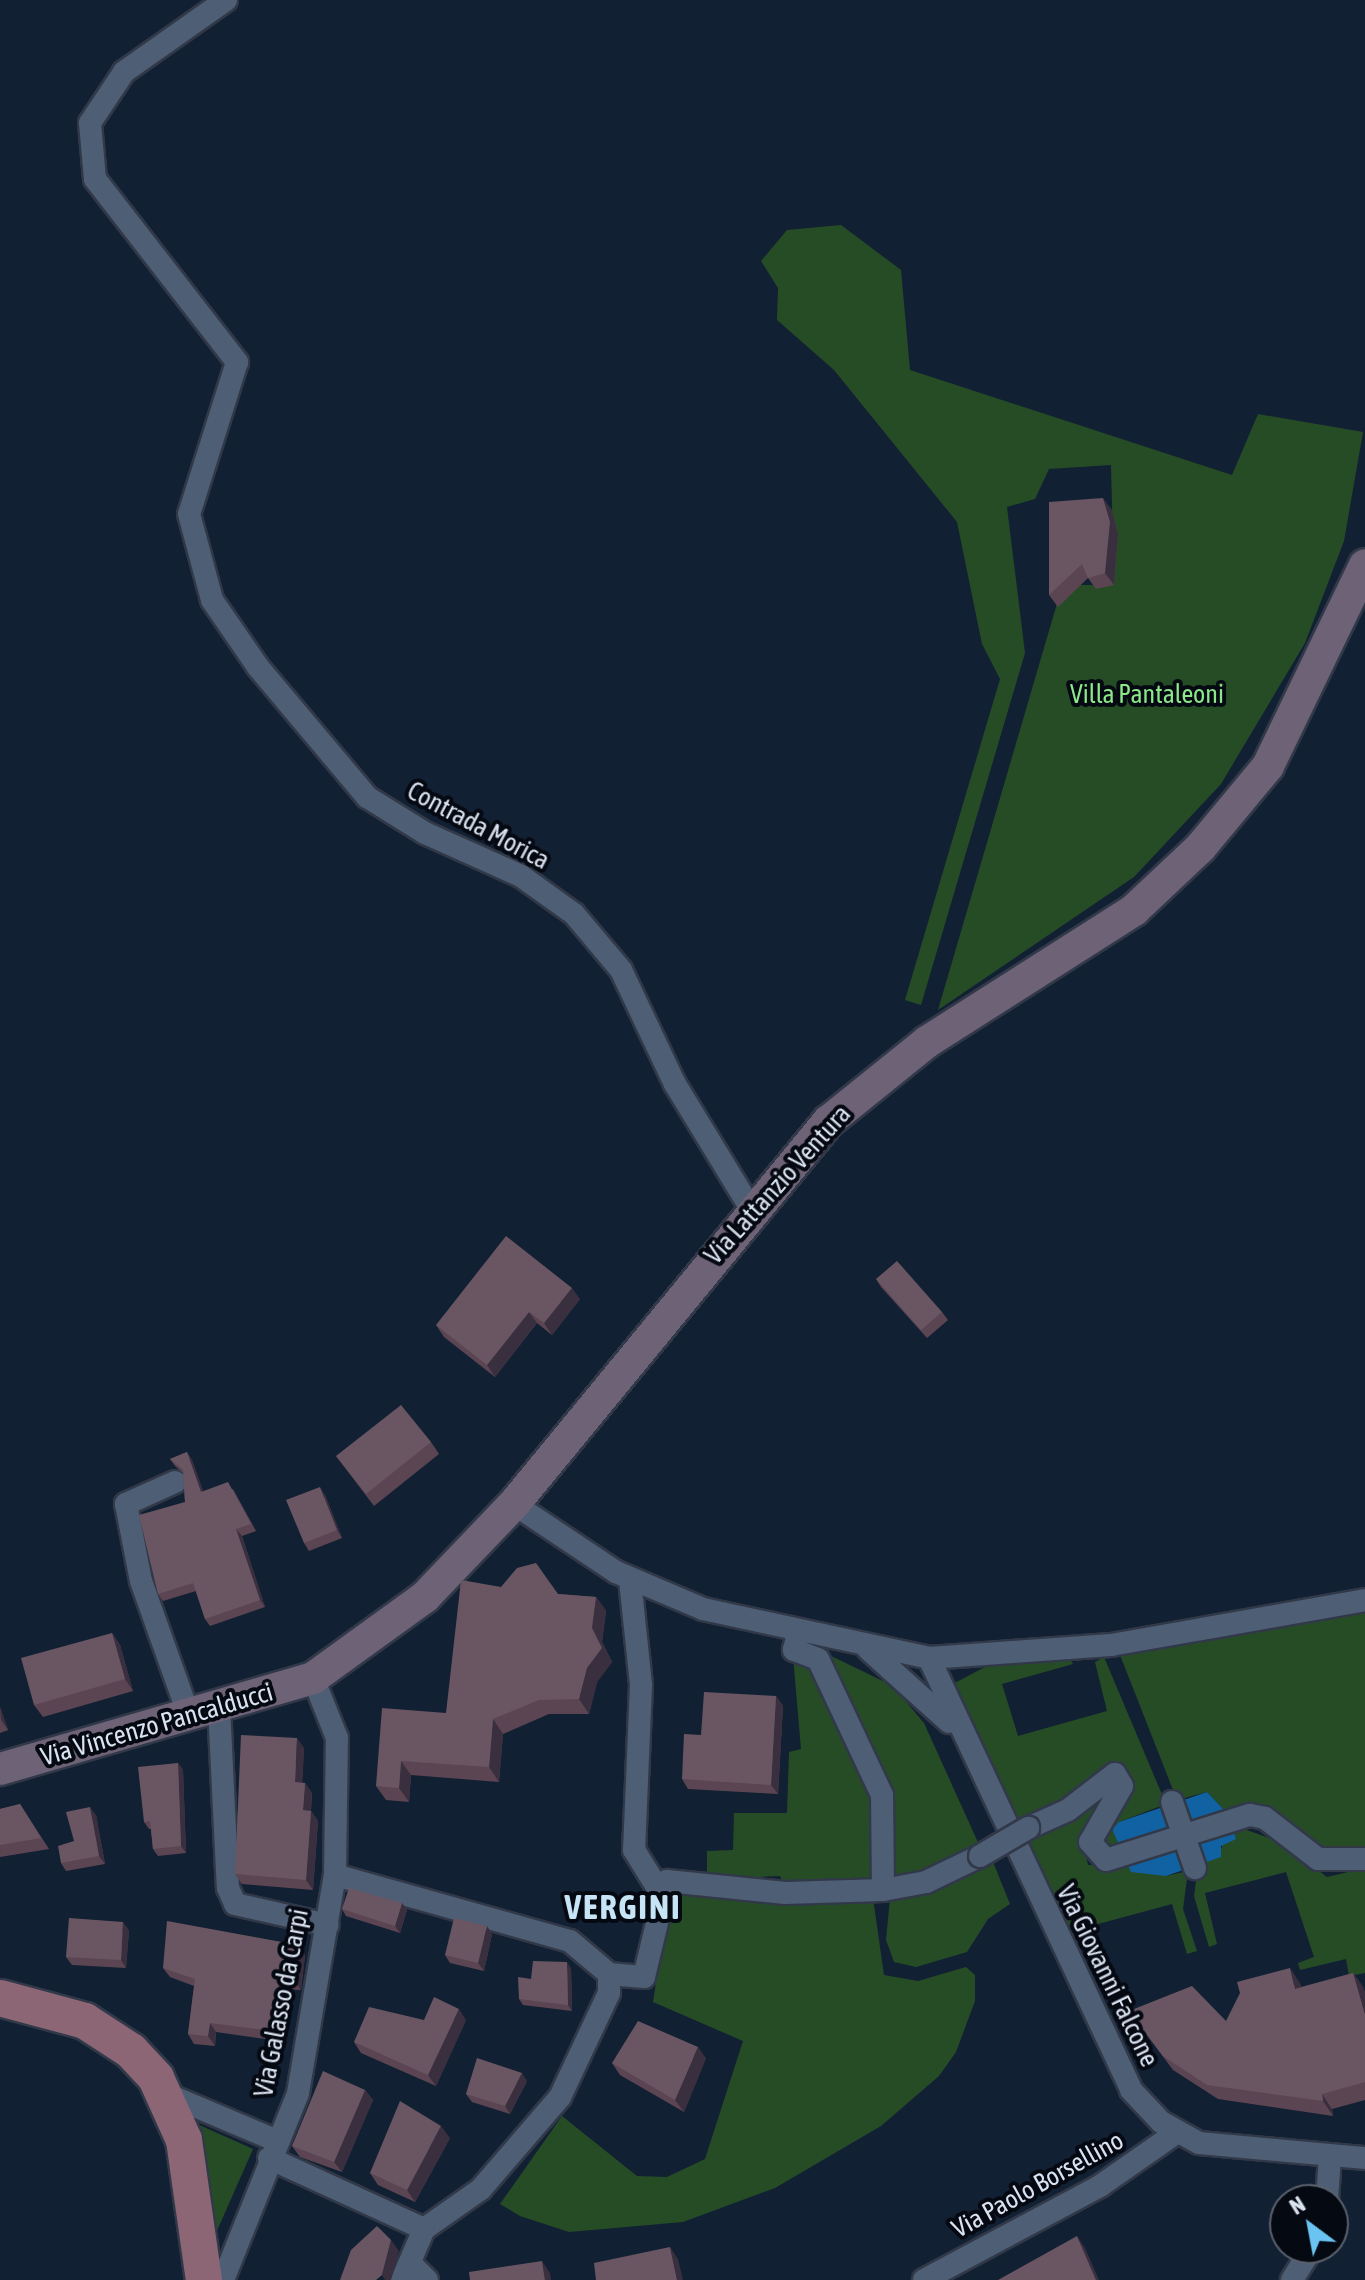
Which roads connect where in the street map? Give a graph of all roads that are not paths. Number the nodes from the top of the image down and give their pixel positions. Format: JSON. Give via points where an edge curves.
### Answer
{"nodes":[{"id":1,"x":226,"y":0,"type":"edge"},
{"id":2,"x":1365,"y":565,"type":"edge"},
{"id":3,"x":751,"y":1209,"type":"junction"},
{"id":4,"x":175,"y":1482,"type":"dead end"},
{"id":5,"x":514,"y":1504,"type":"junction"},
{"id":6,"x":630,"y":1580,"type":"junction"},
{"id":7,"x":1365,"y":1600,"type":"edge"},
{"id":8,"x":798,"y":1633,"type":"junction"},
{"id":9,"x":864,"y":1646,"type":"junction"},
{"id":10,"x":929,"y":1658,"type":"junction"},
{"id":11,"x":313,"y":1678,"type":"junction"},
{"id":12,"x":204,"y":1712,"type":"junction"},
{"id":13,"x":965,"y":1744,"type":"junction"},
{"id":14,"x":0,"y":1769,"type":"edge"},
{"id":15,"x":1172,"y":1802,"type":"dead end"},
{"id":16,"x":1183,"y":1835,"type":"junction"},
{"id":17,"x":1365,"y":1859,"type":"edge"},
{"id":18,"x":1195,"y":1868,"type":"dead end"},
{"id":19,"x":335,"y":1875,"type":"junction"},
{"id":20,"x":666,"y":1890,"type":"junction"},
{"id":21,"x":883,"y":1890,"type":"junction"},
{"id":22,"x":328,"y":1925,"type":"junction"},
{"id":23,"x":609,"y":1974,"type":"junction"},
{"id":24,"x":0,"y":1998,"type":"edge"},
{"id":25,"x":166,"y":2094,"type":"junction"},
{"id":26,"x":1176,"y":2133,"type":"junction"},
{"id":27,"x":273,"y":2150,"type":"junction"},
{"id":28,"x":1330,"y":2156,"type":"junction"},
{"id":29,"x":1365,"y":2158,"type":"edge"},
{"id":30,"x":1328,"y":2184,"type":"edge"},
{"id":31,"x":424,"y":2229,"type":"junction"},
{"id":32,"x":414,"y":2275,"type":"edge"},
{"id":33,"x":204,"y":2280,"type":"edge"},
{"id":34,"x":223,"y":2280,"type":"edge"},
{"id":35,"x":924,"y":2280,"type":"edge"}],
"edges":[{"from":1,"to":3,"type":"street","name":"Contrada Morica","via":[[124,72],[90,123],[95,179],[237,362],[189,514],[212,600],[258,667],[367,797],[425,833],[521,876],[574,914],[621,970],[675,1084]]},
{"from":2,"to":3,"type":"main road","name":"Via Lattanzio Ventura","via":[[1268,766],[1200,848],[1134,910],[927,1042],[829,1121]]},
{"from":3,"to":5,"type":"main road","name":"Via Lattanzio Ventura"},
{"from":4,"to":12,"type":"street","via":[[126,1504],[141,1581]]},
{"from":5,"to":6,"type":"street"},
{"from":5,"to":11,"type":"main road","name":"Via Lattanzio Ventura","via":[[425,1597]]},
{"from":6,"to":8,"type":"street","via":[[703,1609]]},
{"from":6,"to":20,"type":"street","via":[[641,1685],[634,1850]]},
{"from":7,"to":10,"type":"street","via":[[1111,1645]]},
{"from":8,"to":9,"type":"street"},
{"from":8,"to":21,"type":"street","via":[[794,1650],[818,1659],[882,1795]]},
{"from":9,"to":10,"type":"street"},
{"from":9,"to":13,"type":"street","name":"Via Giovanni Falcone","via":[[919,1689]]},
{"from":10,"to":13,"type":"street","name":"Via Giovanni Falcone"},
{"from":11,"to":12,"type":"main road","name":"Via Vincenzo Pancalducci"},
{"from":11,"to":19,"type":"street","name":"Via Galasso da Carpi","via":[[337,1738]]},
{"from":12,"to":14,"type":"main road","name":"Via Vincenzo Pancalducci"},
{"from":12,"to":22,"type":"street","via":[[235,1904]]},
{"from":13,"to":26,"type":"street","name":"Via Giovanni Falcone","via":[[1131,2090]]},
{"from":15,"to":16,"type":"street"},
{"from":16,"to":17,"type":"street","via":[[1228,1818],[1265,1818],[1318,1859]]},
{"from":16,"to":18,"type":"street"},
{"from":16,"to":21,"type":"street","bridge":true,"via":[[1123,1857],[1098,1857],[1090,1842],[1122,1786],[1115,1774],[1068,1810],[980,1856],[926,1882]]},
{"from":19,"to":22,"type":"street","name":"Via Galasso da Carpi"},
{"from":19,"to":23,"type":"street","via":[[570,1941]]},
{"from":20,"to":21,"type":"street"},
{"from":20,"to":23,"type":"street","via":[[644,1977]]},
{"from":22,"to":27,"type":"street","name":"Via Galasso da Carpi","via":[[298,2093]]},
{"from":23,"to":31,"type":"street","via":[[609,1993],[560,2097],[481,2189]]},
{"from":24,"to":25,"type":"main road","via":[[85,2021],[131,2051]]},
{"from":25,"to":27,"type":"street","name":"Via Galasso da Carpi"},
{"from":25,"to":33,"type":"main road","via":[[184,2140]]},
{"from":26,"to":28,"type":"street","name":"Via Giovanni Falcone","via":[[1199,2143]]},
{"from":26,"to":35,"type":"street","name":"Via Paolo Borsellino","via":[[1100,2186]]},
{"from":27,"to":31,"type":"street"},
{"from":27,"to":34,"type":"street","name":"Via Galasso da Carpi"},
{"from":28,"to":29,"type":"street","name":"Via Giovanni Falcone"},
{"from":28,"to":30,"type":"street"},
{"from":31,"to":32,"type":"street"}]}
